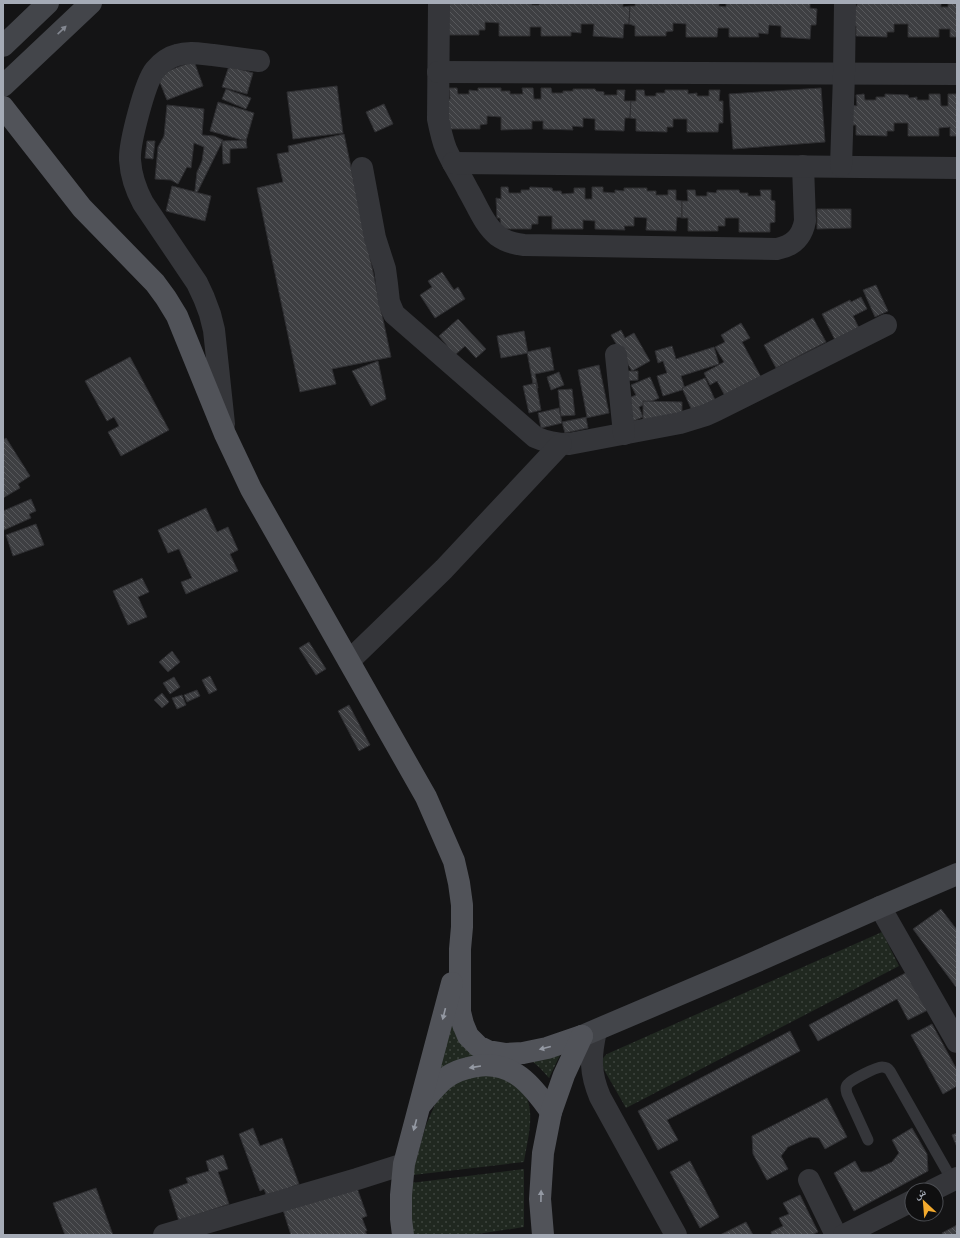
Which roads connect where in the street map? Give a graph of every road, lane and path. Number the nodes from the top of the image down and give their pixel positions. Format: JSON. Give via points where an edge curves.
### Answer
{"nodes":[{"id":1,"x":48,"y":3,"type":"edge"},
{"id":2,"x":91,"y":3,"type":"edge"},
{"id":3,"x":439,"y":3,"type":"edge"},
{"id":4,"x":845,"y":3,"type":"edge"},
{"id":5,"x":25,"y":25,"type":"junction"},
{"id":6,"x":3,"y":46,"type":"edge"},
{"id":7,"x":45,"y":46,"type":"junction"},
{"id":8,"x":259,"y":60,"type":"dead end"},
{"id":9,"x":438,"y":72,"type":"junction"},
{"id":10,"x":844,"y":74,"type":"junction"},
{"id":11,"x":957,"y":74,"type":"edge"},
{"id":12,"x":3,"y":86,"type":"edge"},
{"id":13,"x":3,"y":107,"type":"edge"},
{"id":14,"x":454,"y":163,"type":"junction"},
{"id":15,"x":803,"y":166,"type":"junction"},
{"id":16,"x":841,"y":166,"type":"junction"},
{"id":17,"x":362,"y":168,"type":"dead end"},
{"id":18,"x":957,"y":168,"type":"edge"},
{"id":19,"x":886,"y":325,"type":"dead end"},
{"id":20,"x":616,"y":355,"type":"dead end"},
{"id":21,"x":225,"y":434,"type":"junction"},
{"id":22,"x":624,"y":434,"type":"junction"},
{"id":23,"x":561,"y":444,"type":"junction"},
{"id":24,"x":348,"y":661,"type":"junction"},
{"id":25,"x":957,"y":874,"type":"edge"},
{"id":26,"x":880,"y":907,"type":"junction"},
{"id":27,"x":460,"y":949,"type":"junction"},
{"id":28,"x":589,"y":1034,"type":"junction"},
{"id":29,"x":957,"y":1042,"type":"edge"},
{"id":30,"x":505,"y":1061,"type":"junction"},
{"id":31,"x":421,"y":1104,"type":"junction"},
{"id":32,"x":551,"y":1112,"type":"junction"},
{"id":33,"x":868,"y":1140,"type":"dead end"},
{"id":34,"x":404,"y":1164,"type":"junction"},
{"id":35,"x":808,"y":1180,"type":"dead end"},
{"id":36,"x":947,"y":1183,"type":"edge"},
{"id":37,"x":904,"y":1205,"type":"edge"},
{"id":38,"x":164,"y":1235,"type":"edge"},
{"id":39,"x":403,"y":1235,"type":"edge"},
{"id":40,"x":543,"y":1235,"type":"edge"},
{"id":41,"x":676,"y":1235,"type":"edge"},
{"id":42,"x":836,"y":1235,"type":"edge"},
{"id":43,"x":844,"y":1235,"type":"edge"}],
"edges":[{"from":1,"to":5,"type":"street"},
{"from":7,"to":2,"type":"street","one_way":true},
{"from":3,"to":9,"type":"street"},
{"from":4,"to":10,"type":"street"},
{"from":5,"to":6,"type":"street"},
{"from":5,"to":7,"type":"street"},
{"from":7,"to":12,"type":"street"},
{"from":8,"to":21,"type":"street","via":[[191,53],[177,55],[164,61],[147,83],[130,144],[130,160],[136,190],[196,284],[210,314]]},
{"from":9,"to":10,"type":"street"},
{"from":9,"to":14,"type":"street","via":[[438,119],[444,142]]},
{"from":10,"to":11,"type":"street"},
{"from":10,"to":16,"type":"street"},
{"from":13,"to":21,"type":"main road","via":[[82,208],[155,283],[166,298],[177,316]]},
{"from":14,"to":15,"type":"street"},
{"from":14,"to":15,"type":"street","via":[[492,230],[506,241],[515,244],[777,249],[793,243],[803,229]]},
{"from":15,"to":16,"type":"street"},
{"from":16,"to":18,"type":"street"},
{"from":17,"to":23,"type":"street","via":[[375,238],[385,269],[389,302],[394,314],[535,436],[543,441]]},
{"from":19,"to":22,"type":"street","via":[[706,415]]},
{"from":20,"to":22,"type":"street"},
{"from":21,"to":24,"type":"main road","via":[[262,510]]},
{"from":22,"to":23,"type":"street"},
{"from":23,"to":24,"type":"street","via":[[444,569]]},
{"from":24,"to":27,"type":"main road","via":[[426,797],[454,861],[462,905]]},
{"from":25,"to":26,"type":"street"},
{"from":26,"to":28,"type":"street"},
{"from":26,"to":29,"type":"street"},
{"from":27,"to":30,"type":"main road","via":[[460,1012],[463,1024],[468,1036],[478,1046]]},
{"from":27,"to":31,"type":"main road","one_way":true},
{"from":28,"to":30,"type":"main road","one_way":true,"via":[[523,1053]]},
{"from":28,"to":32,"type":"main road","via":[[564,1075]]},
{"from":28,"to":41,"type":"street","via":[[592,1073],[600,1097]]},
{"from":30,"to":31,"type":"main road","one_way":true,"via":[[493,1066],[462,1069],[443,1080]]},
{"from":30,"to":32,"type":"main road","via":[[535,1090]]},
{"from":31,"to":34,"type":"main road","one_way":true},
{"from":40,"to":32,"type":"main road","one_way":true,"via":[[540,1199],[543,1153]]},
{"from":33,"to":36,"type":"lane","via":[[846,1094],[846,1088],[852,1081],[884,1067],[890,1071]]},
{"from":34,"to":38,"type":"street"},
{"from":34,"to":39,"type":"main road","via":[[401,1196]]},
{"from":35,"to":42,"type":"street"},
{"from":37,"to":43,"type":"street"}]}
